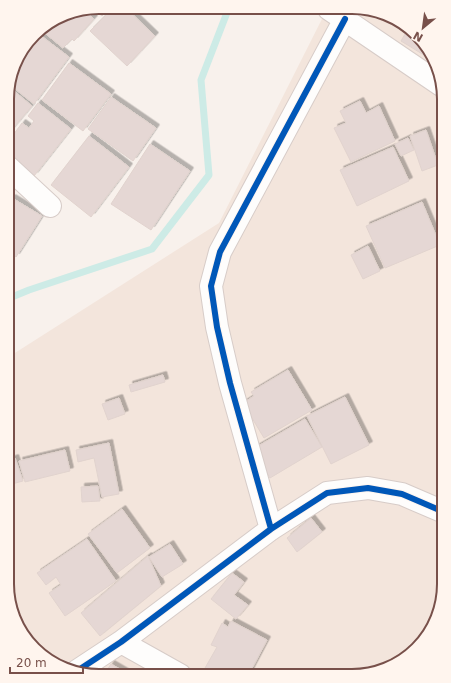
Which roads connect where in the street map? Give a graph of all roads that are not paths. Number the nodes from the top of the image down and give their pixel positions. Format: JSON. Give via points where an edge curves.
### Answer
{"nodes":[{"id":1,"x":337,"y":14,"type":"edge"},
{"id":2,"x":435,"y":81,"type":"edge"},
{"id":3,"x":14,"y":173,"type":"edge"},
{"id":4,"x":50,"y":206,"type":"dead end"},
{"id":5,"x":437,"y":509,"type":"edge"},
{"id":6,"x":271,"y":529,"type":"junction"},
{"id":7,"x":121,"y":642,"type":"junction"},
{"id":8,"x":82,"y":667,"type":"edge"},
{"id":9,"x":168,"y":669,"type":"edge"}],
"edges":[{"from":1,"to":2,"type":"street"},
{"from":1,"to":6,"type":"street","via":[[220,252],[211,286],[230,383]]},
{"from":3,"to":4,"type":"street"},
{"from":5,"to":6,"type":"street","via":[[402,494],[368,488],[327,493]]},
{"from":6,"to":7,"type":"street"},
{"from":7,"to":8,"type":"street"},
{"from":7,"to":9,"type":"street"}]}
